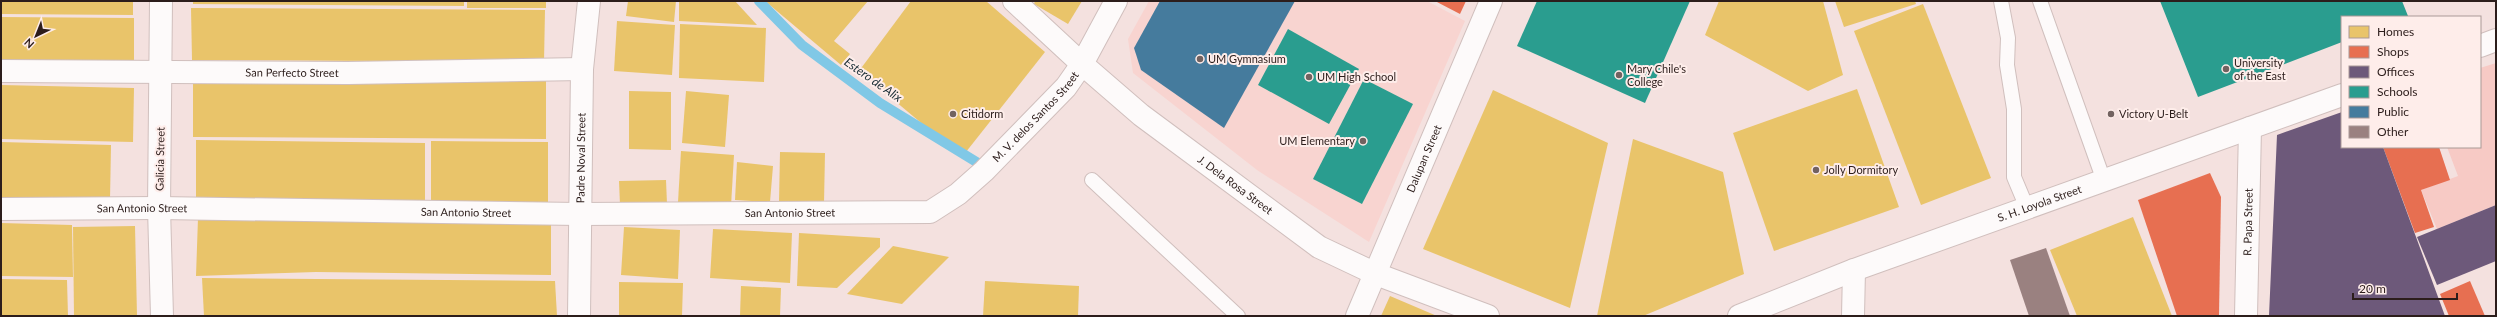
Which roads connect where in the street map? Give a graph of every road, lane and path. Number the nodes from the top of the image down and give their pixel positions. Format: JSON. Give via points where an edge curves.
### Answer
{"nodes":[{"id":1,"x":161,"y":1,"type":"edge"},
{"id":2,"x":589,"y":1,"type":"edge"},
{"id":3,"x":1014,"y":1,"type":"edge"},
{"id":4,"x":1116,"y":1,"type":"edge"},
{"id":5,"x":1491,"y":1,"type":"edge"},
{"id":6,"x":2001,"y":1,"type":"edge"},
{"id":7,"x":2040,"y":1,"type":"edge"},
{"id":8,"x":2496,"y":40,"type":"edge"},
{"id":9,"x":2481,"y":46,"type":"edge"},
{"id":10,"x":1082,"y":64,"type":"junction"},
{"id":11,"x":582,"y":69,"type":"junction"},
{"id":12,"x":1,"y":71,"type":"edge"},
{"id":13,"x":161,"y":71,"type":"junction"},
{"id":14,"x":2341,"y":95,"type":"edge"},
{"id":15,"x":2250,"y":128,"type":"junction"},
{"id":16,"x":1092,"y":180,"type":"dead end"},
{"id":17,"x":2104,"y":181,"type":"junction"},
{"id":18,"x":160,"y":208,"type":"junction"},
{"id":19,"x":2027,"y":208,"type":"junction"},
{"id":20,"x":1,"y":209,"type":"edge"},
{"id":21,"x":930,"y":212,"type":"joint"},
{"id":22,"x":580,"y":214,"type":"junction"},
{"id":23,"x":1854,"y":270,"type":"junction"},
{"id":24,"x":1376,"y":274,"type":"junction"},
{"id":25,"x":162,"y":316,"type":"edge"},
{"id":26,"x":579,"y":316,"type":"edge"},
{"id":27,"x":1238,"y":316,"type":"edge"},
{"id":28,"x":1357,"y":316,"type":"edge"},
{"id":29,"x":1488,"y":316,"type":"edge"},
{"id":30,"x":1739,"y":316,"type":"edge"},
{"id":31,"x":1852,"y":316,"type":"edge"},
{"id":32,"x":2246,"y":316,"type":"edge"}],
"edges":[{"from":1,"to":13,"type":"street","name":"Galicia Street"},
{"from":2,"to":11,"type":"street","name":"Padre Noval Street"},
{"from":3,"to":10,"type":"street","name":"J. Dela Rosa Street"},
{"from":4,"to":10,"type":"street","name":"M. V. delos Santos Street"},
{"from":5,"to":24,"type":"street","name":"Dalupan Street"},
{"from":6,"to":19,"type":"lane","via":[[2008,38],[2008,65],[2014,109],[2014,176]]},
{"from":7,"to":17,"type":"lane"},
{"from":8,"to":9,"type":"street"},
{"from":10,"to":21,"type":"street","name":"M. V. delos Santos Street","via":[[1066,87],[984,171],[958,194]]},
{"from":10,"to":24,"type":"street","name":"J. Dela Rosa Street","via":[[1141,115],[1319,247]]},
{"from":11,"to":13,"type":"street","name":"San Perfecto Street","via":[[348,73]]},
{"from":11,"to":22,"type":"street","name":"Padre Noval Street"},
{"from":12,"to":13,"type":"street","name":"San Perfecto Street"},
{"from":13,"to":18,"type":"street","name":"Galicia Street"},
{"from":14,"to":15,"type":"street","name":"S. H. Loyola Street"},
{"from":15,"to":17,"type":"street","name":"S. H. Loyola Street"},
{"from":15,"to":32,"type":"street","name":"R. Papa Street"},
{"from":16,"to":27,"type":"lane"},
{"from":17,"to":19,"type":"street","name":"S. H. Loyola Street"},
{"from":18,"to":20,"type":"street","name":"San Antonio Street"},
{"from":18,"to":22,"type":"street","name":"San Antonio Street"},
{"from":18,"to":25,"type":"street","name":"Galicia Street"},
{"from":19,"to":23,"type":"street","name":"S. H. Loyola Street"},
{"from":21,"to":22,"type":"street","name":"San Antonio Street"},
{"from":22,"to":26,"type":"street","name":"Padre Noval Street"},
{"from":23,"to":30,"type":"street","name":"S. H. Loyola Street"},
{"from":23,"to":31,"type":"street"},
{"from":24,"to":28,"type":"street","name":"Dalupan Street"},
{"from":24,"to":29,"type":"street","name":"J. Dela Rosa Street"}]}
